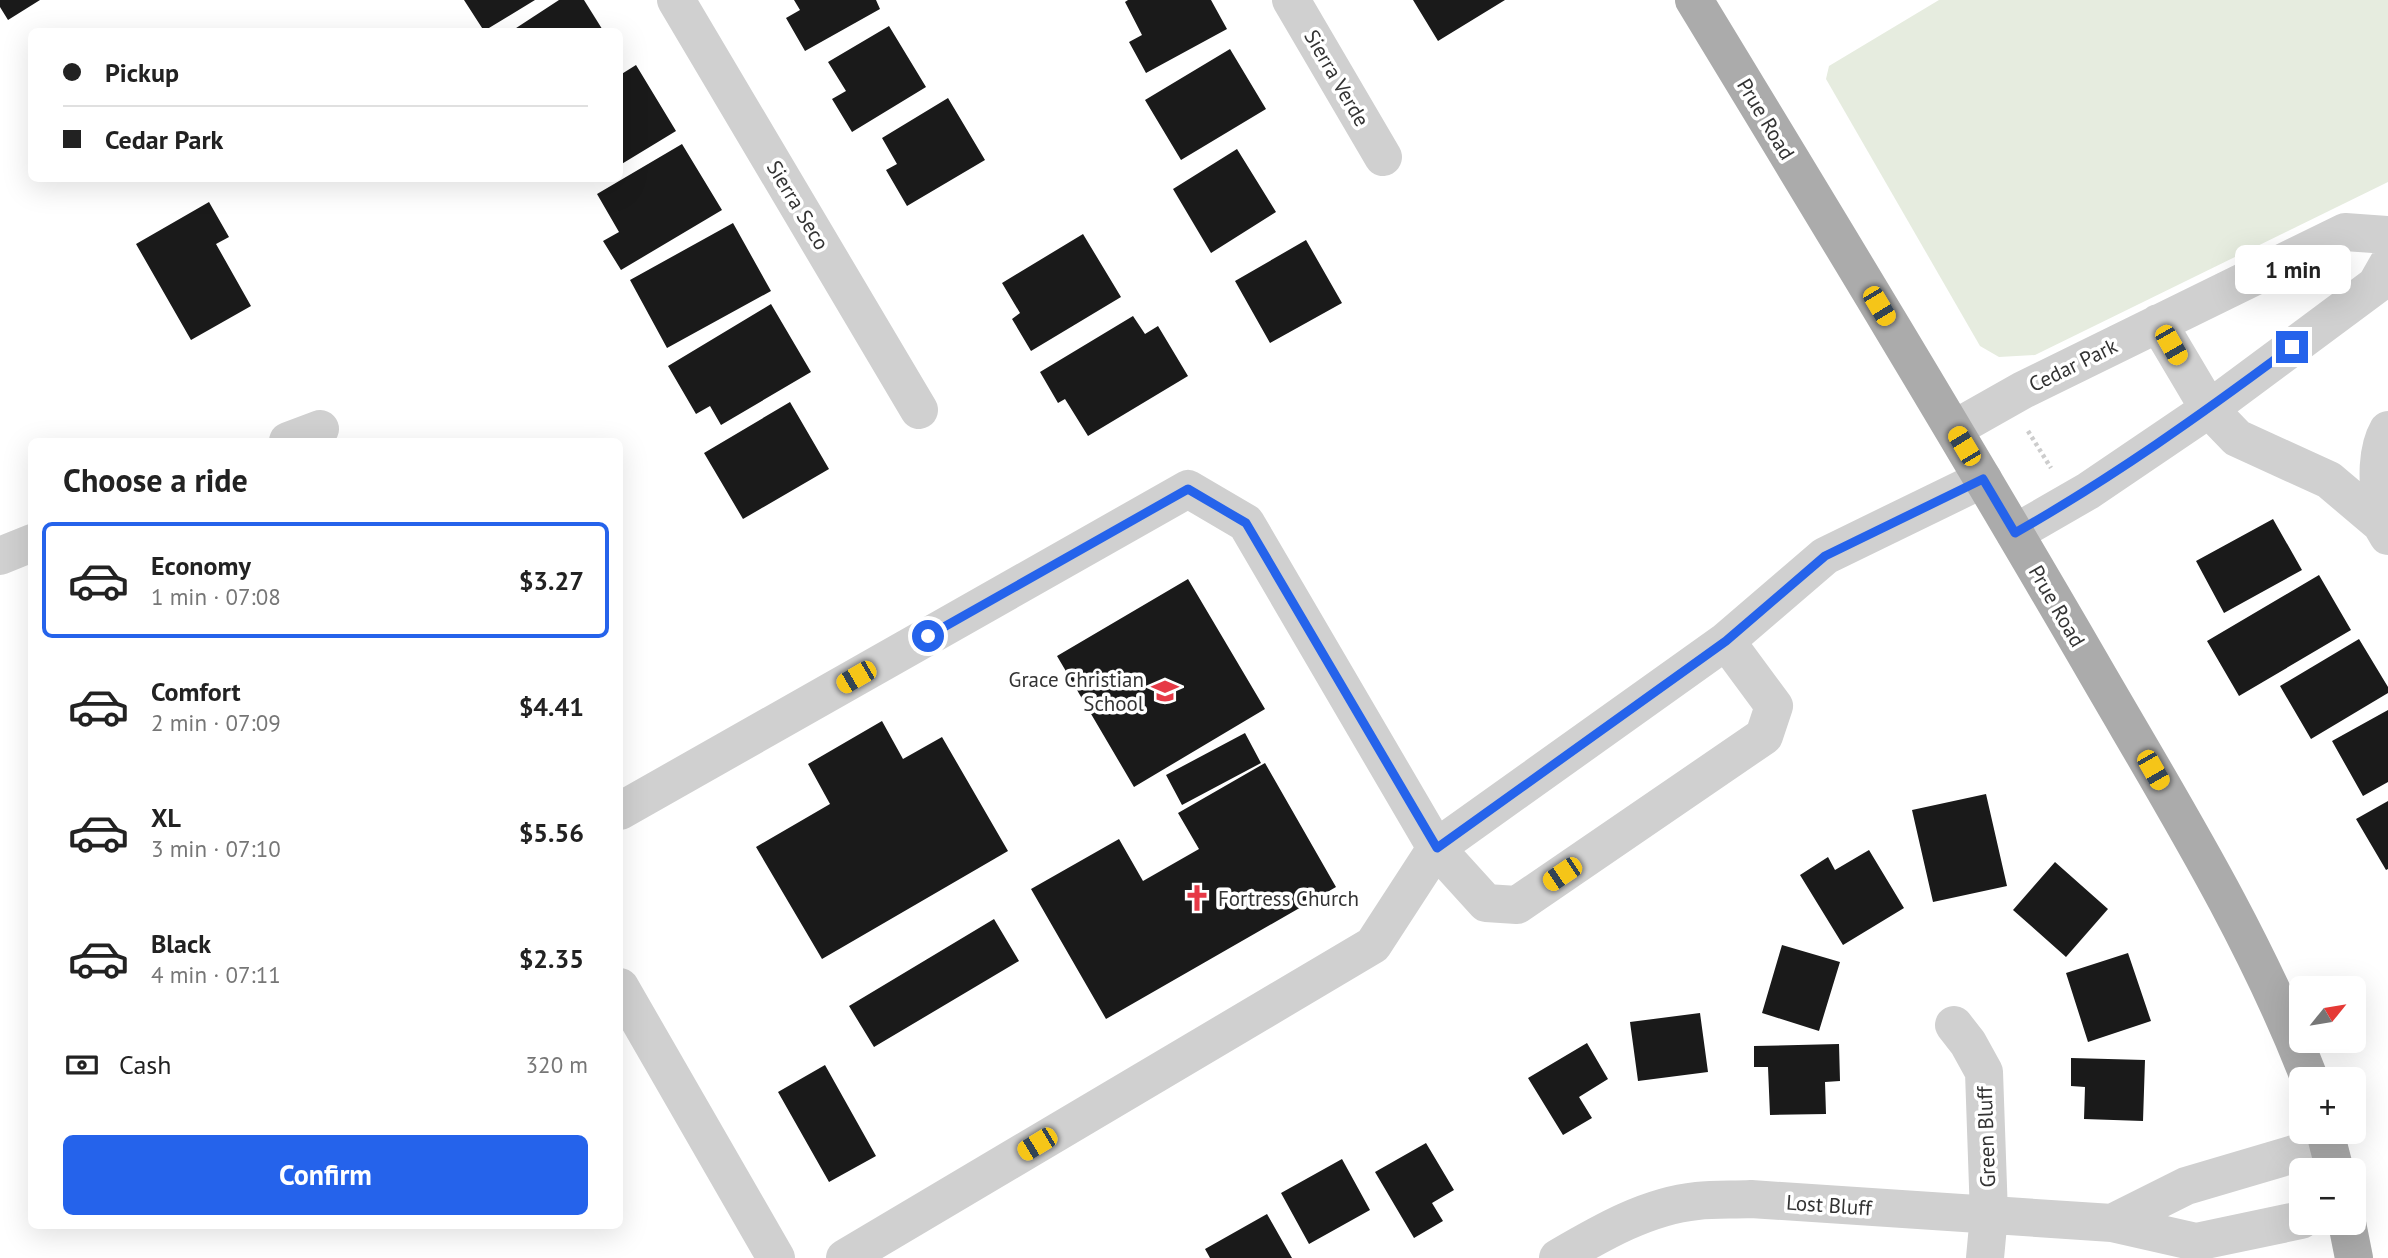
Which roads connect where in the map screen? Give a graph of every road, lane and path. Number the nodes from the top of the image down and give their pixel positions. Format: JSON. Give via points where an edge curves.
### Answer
{"nodes":[{"id":1,"x":676,"y":0,"type":"edge"},
{"id":2,"x":1292,"y":0,"type":"edge"},
{"id":3,"x":1693,"y":0,"type":"edge"},
{"id":4,"x":1383,"y":157,"type":"dead end"},
{"id":5,"x":2388,"y":235,"type":"edge"},
{"id":6,"x":2388,"y":264,"type":"edge"},
{"id":7,"x":2158,"y":323,"type":"junction"},
{"id":8,"x":2208,"y":409,"type":"junction"},
{"id":9,"x":919,"y":410,"type":"dead end"},
{"id":10,"x":2022,"y":421,"type":"dead end"},
{"id":11,"x":1954,"y":429,"type":"junction"},
{"id":12,"x":2388,"y":430,"type":"edge"},
{"id":13,"x":2056,"y":477,"type":"dead end"},
{"id":14,"x":1983,"y":479,"type":"junction"},
{"id":15,"x":2385,"y":530,"type":"edge"},
{"id":16,"x":2015,"y":533,"type":"junction"},
{"id":17,"x":28,"y":546,"type":"edge"},
{"id":18,"x":0,"y":556,"type":"edge"},
{"id":19,"x":1726,"y":641,"type":"junction"},
{"id":20,"x":623,"y":809,"type":"edge"},
{"id":21,"x":1437,"y":848,"type":"junction"},
{"id":22,"x":623,"y":992,"type":"edge"},
{"id":23,"x":1954,"y":1025,"type":"dead end"},
{"id":24,"x":2305,"y":1067,"type":"edge"},
{"id":25,"x":2329,"y":1149,"type":"edge"},
{"id":26,"x":1989,"y":1215,"type":"junction"},
{"id":27,"x":2112,"y":1223,"type":"junction"},
{"id":28,"x":2289,"y":1223,"type":"edge"},
{"id":29,"x":2349,"y":1235,"type":"edge"},
{"id":30,"x":776,"y":1258,"type":"edge"},
{"id":31,"x":845,"y":1258,"type":"edge"},
{"id":32,"x":1558,"y":1258,"type":"edge"},
{"id":33,"x":1985,"y":1258,"type":"edge"},
{"id":34,"x":2354,"y":1258,"type":"edge"}],
"edges":[{"from":1,"to":9,"type":"street","name":"Sierra Seco"},
{"from":2,"to":4,"type":"street","name":"Sierra Verde"},
{"from":3,"to":11,"type":"main road","name":"Prue Road"},
{"from":5,"to":7,"type":"street","name":"Cedar Park","via":[[2345,232]]},
{"from":6,"to":8,"type":"street","via":[[2375,285]]},
{"from":7,"to":8,"type":"street"},
{"from":7,"to":11,"type":"street","name":"Cedar Park"},
{"from":8,"to":15,"type":"street","via":[[2237,438],[2329,480]]},
{"from":8,"to":16,"type":"street","via":[[2088,491]]},
{"from":10,"to":13,"type":"path"},
{"from":11,"to":14,"type":"main road","name":"Prue Road"},
{"from":12,"to":15,"type":"street","via":[[2379,474]]},
{"from":14,"to":16,"type":"main road","name":"Prue Road"},
{"from":14,"to":19,"type":"street","via":[[1825,556]]},
{"from":16,"to":24,"type":"main road","name":"Prue Road","via":[[2217,880]]},
{"from":17,"to":18,"type":"street"},
{"from":19,"to":21,"type":"street"},
{"from":19,"to":21,"type":"street","via":[[1774,706],[1764,736],[1517,905],[1486,903]]},
{"from":20,"to":21,"type":"street","via":[[1188,489],[1246,523]]},
{"from":21,"to":31,"type":"street","via":[[1373,945]]},
{"from":22,"to":30,"type":"street"},
{"from":23,"to":26,"type":"street","name":"Green Bluff","via":[[1984,1072]]},
{"from":25,"to":27,"type":"street","via":[[2186,1186]]},
{"from":26,"to":27,"type":"street","name":"Lost Bluff"},
{"from":26,"to":32,"type":"street","name":"Lost Bluff","via":[[1751,1199],[1695,1201],[1641,1215]]},
{"from":26,"to":33,"type":"street","name":"Green Bluff"},
{"from":27,"to":28,"type":"street","name":"Lost Bluff","via":[[2196,1242]]},
{"from":29,"to":34,"type":"main road"}]}
